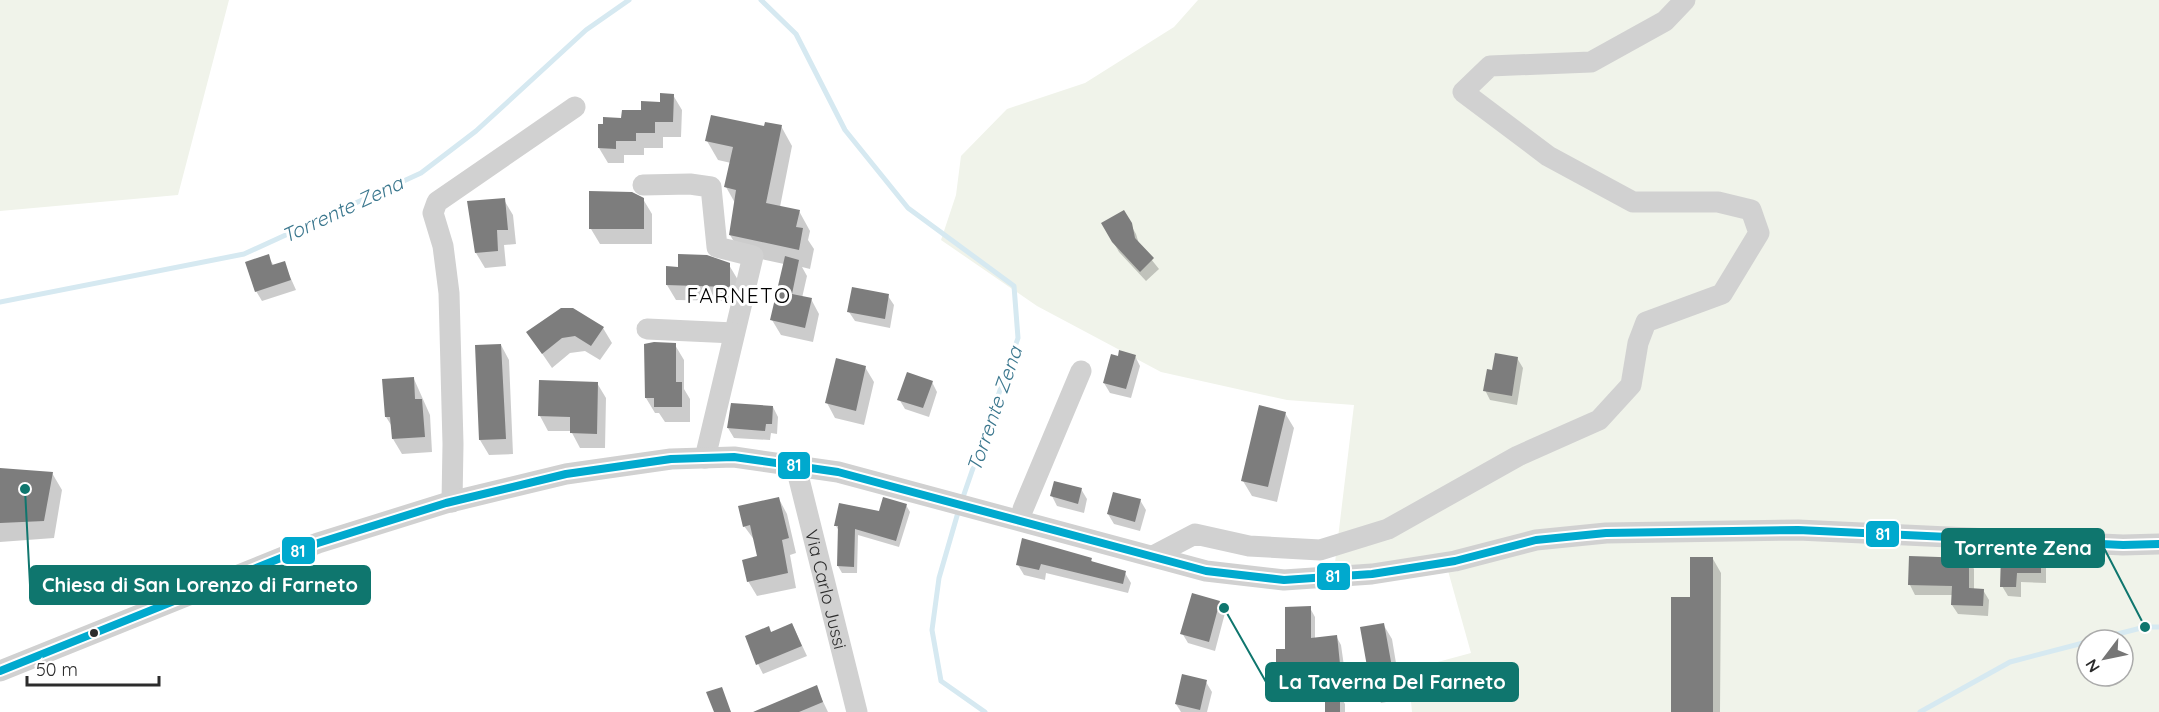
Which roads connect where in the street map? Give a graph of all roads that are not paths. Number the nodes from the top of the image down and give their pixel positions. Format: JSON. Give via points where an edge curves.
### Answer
{"nodes":[{"id":1,"x":1685,"y":0,"type":"edge"},
{"id":2,"x":575,"y":107,"type":"dead end"},
{"id":3,"x":643,"y":184,"type":"dead end"},
{"id":4,"x":647,"y":329,"type":"dead end"},
{"id":5,"x":734,"y":333,"type":"junction"},
{"id":6,"x":1081,"y":371,"type":"dead end"},
{"id":7,"x":705,"y":458,"type":"junction"},
{"id":8,"x":796,"y":467,"type":"junction"},
{"id":9,"x":452,"y":502,"type":"junction"},
{"id":10,"x":1023,"y":509,"type":"dead end"},
{"id":11,"x":2159,"y":544,"type":"edge"},
{"id":12,"x":1153,"y":556,"type":"junction"},
{"id":13,"x":0,"y":671,"type":"edge"},
{"id":14,"x":857,"y":712,"type":"edge"}],
"edges":[{"from":1,"to":12,"type":"street","via":[[1665,21],[1591,62],[1491,66],[1464,92],[1548,156],[1633,202],[1718,202],[1752,210],[1759,233],[1722,294],[1646,322],[1630,385],[1599,420],[1518,456],[1388,529],[1320,550],[1249,546],[1195,534]]},
{"from":2,"to":9,"type":"street","via":[[437,202],[433,213],[443,246],[449,293]]},
{"from":3,"to":5,"type":"street","via":[[711,188],[717,247],[753,256]]},
{"from":4,"to":5,"type":"street"},
{"from":5,"to":7,"type":"street"},
{"from":6,"to":10,"type":"street"},
{"from":7,"to":8,"type":"street","via":[[734,457]]},
{"from":7,"to":9,"type":"street","via":[[567,474]]},
{"from":8,"to":12,"type":"street","via":[[838,472]]},
{"from":8,"to":14,"type":"street","name":"Via Carlo Jussi"},
{"from":9,"to":13,"type":"street","via":[[318,543]]},
{"from":11,"to":12,"type":"street","via":[[1798,530],[1606,533],[1536,540],[1455,561],[1372,574],[1284,580],[1206,571]]}]}
